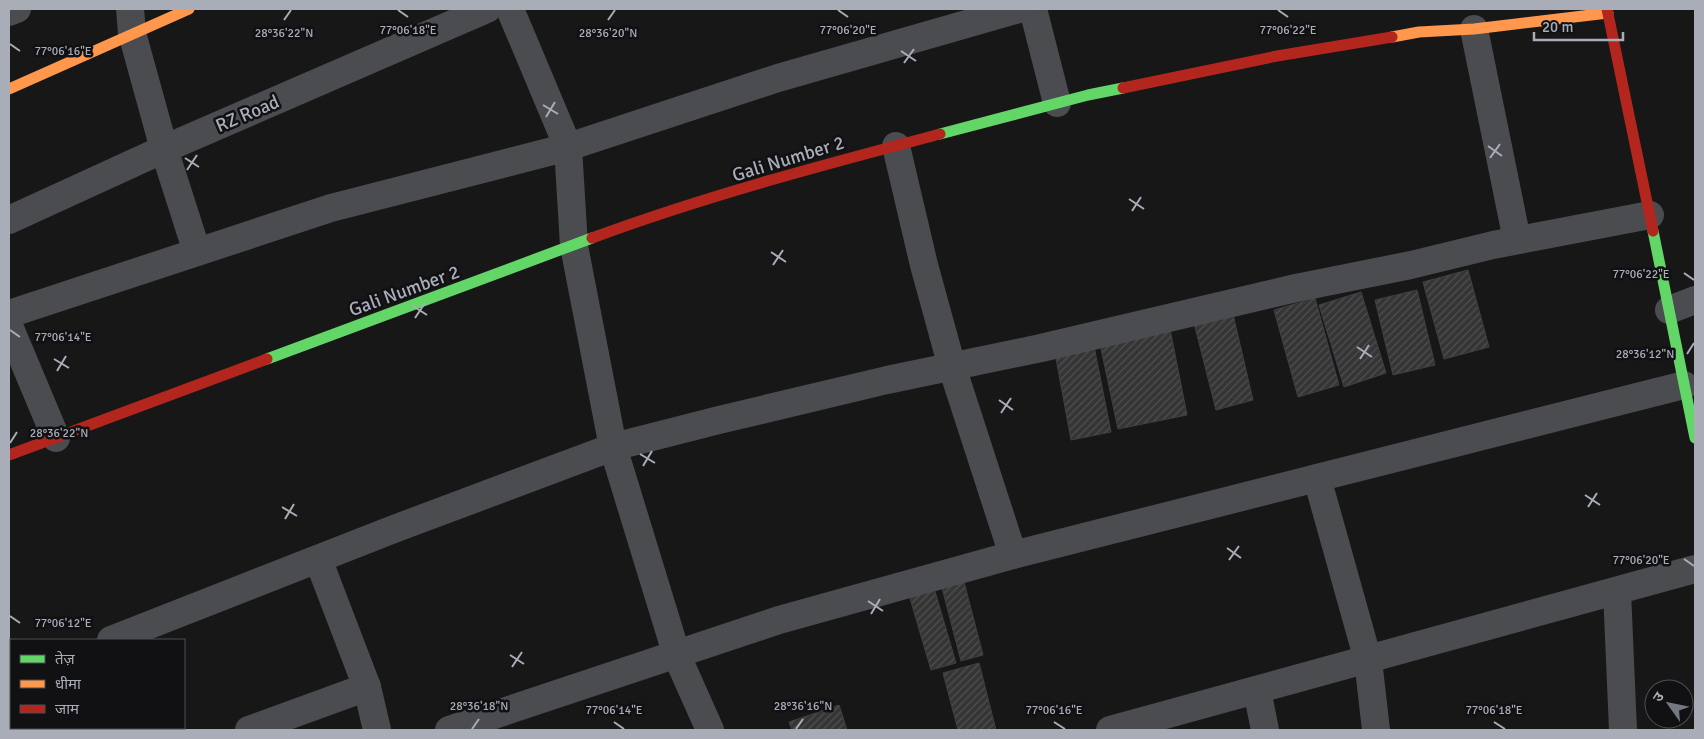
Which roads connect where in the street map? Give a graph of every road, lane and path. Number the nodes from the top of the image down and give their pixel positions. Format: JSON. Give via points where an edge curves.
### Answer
{"nodes":[{"id":1,"x":17,"y":9,"type":"edge"},
{"id":2,"x":189,"y":9,"type":"edge"},
{"id":3,"x":487,"y":9,"type":"edge"},
{"id":4,"x":510,"y":9,"type":"edge"},
{"id":5,"x":1019,"y":9,"type":"edge"},
{"id":6,"x":1033,"y":9,"type":"edge"},
{"id":7,"x":1608,"y":11,"type":"edge"},
{"id":8,"x":9,"y":12,"type":"edge"},
{"id":9,"x":131,"y":21,"type":"edge"},
{"id":10,"x":1474,"y":29,"type":"junction"},
{"id":11,"x":9,"y":89,"type":"edge"},
{"id":12,"x":1056,"y":104,"type":"junction"},
{"id":13,"x":896,"y":146,"type":"junction"},
{"id":14,"x":568,"y":147,"type":"junction"},
{"id":15,"x":164,"y":149,"type":"junction"},
{"id":16,"x":1650,"y":215,"type":"junction"},
{"id":17,"x":9,"y":220,"type":"edge"},
{"id":18,"x":1517,"y":240,"type":"junction"},
{"id":19,"x":574,"y":246,"type":"junction"},
{"id":20,"x":197,"y":252,"type":"junction"},
{"id":21,"x":1695,"y":300,"type":"edge"},
{"id":22,"x":1670,"y":310,"type":"junction"},
{"id":23,"x":9,"y":314,"type":"edge"},
{"id":24,"x":9,"y":326,"type":"edge"},
{"id":25,"x":952,"y":366,"type":"junction"},
{"id":26,"x":1684,"y":385,"type":"junction"},
{"id":27,"x":56,"y":438,"type":"junction"},
{"id":28,"x":1695,"y":438,"type":"edge"},
{"id":29,"x":613,"y":447,"type":"junction"},
{"id":30,"x":9,"y":455,"type":"edge"},
{"id":31,"x":1317,"y":478,"type":"junction"},
{"id":32,"x":1012,"y":556,"type":"junction"},
{"id":33,"x":318,"y":559,"type":"junction"},
{"id":34,"x":1695,"y":569,"type":"edge"},
{"id":35,"x":1617,"y":591,"type":"junction"},
{"id":36,"x":115,"y":639,"type":"edge"},
{"id":37,"x":677,"y":656,"type":"junction"},
{"id":38,"x":1368,"y":660,"type":"junction"},
{"id":39,"x":367,"y":687,"type":"junction"},
{"id":40,"x":1257,"y":690,"type":"junction"},
{"id":41,"x":249,"y":730,"type":"edge"},
{"id":42,"x":377,"y":730,"type":"edge"},
{"id":43,"x":450,"y":730,"type":"edge"},
{"id":44,"x":710,"y":730,"type":"edge"},
{"id":45,"x":1110,"y":730,"type":"edge"},
{"id":46,"x":1265,"y":730,"type":"edge"},
{"id":47,"x":1376,"y":730,"type":"edge"},
{"id":48,"x":1623,"y":730,"type":"edge"}],
"edges":[{"from":1,"to":8,"type":"street"},
{"from":2,"to":9,"type":"street"},
{"from":3,"to":15,"type":"street","name":"RZ Road"},
{"from":4,"to":14,"type":"street"},
{"from":5,"to":14,"type":"street","via":[[778,78]]},
{"from":6,"to":12,"type":"street"},
{"from":7,"to":10,"type":"street","name":"Gali Number 2"},
{"from":7,"to":16,"type":"street"},
{"from":9,"to":11,"type":"street"},
{"from":9,"to":15,"type":"street"},
{"from":10,"to":12,"type":"street","name":"Gali Number 2","via":[[1419,32],[1277,56]]},
{"from":10,"to":18,"type":"street"},
{"from":12,"to":13,"type":"street","name":"Gali Number 2"},
{"from":13,"to":19,"type":"street","name":"Gali Number 2","via":[[652,216]]},
{"from":13,"to":25,"type":"street"},
{"from":14,"to":19,"type":"street"},
{"from":14,"to":20,"type":"street","via":[[331,208]]},
{"from":15,"to":17,"type":"street","name":"RZ Road"},
{"from":15,"to":20,"type":"street"},
{"from":16,"to":18,"type":"street"},
{"from":16,"to":22,"type":"street"},
{"from":18,"to":25,"type":"street"},
{"from":19,"to":27,"type":"street","name":"Gali Number 2"},
{"from":19,"to":29,"type":"street"},
{"from":20,"to":23,"type":"street"},
{"from":21,"to":22,"type":"street"},
{"from":22,"to":26,"type":"street"},
{"from":24,"to":27,"type":"street"},
{"from":25,"to":29,"type":"street"},
{"from":25,"to":32,"type":"street"},
{"from":26,"to":28,"type":"street"},
{"from":26,"to":31,"type":"street"},
{"from":27,"to":30,"type":"street","name":"Gali Number 2"},
{"from":29,"to":33,"type":"street"},
{"from":29,"to":37,"type":"street"},
{"from":31,"to":32,"type":"street"},
{"from":31,"to":38,"type":"street"},
{"from":32,"to":37,"type":"street","via":[[779,620]]},
{"from":33,"to":36,"type":"street"},
{"from":33,"to":39,"type":"street"},
{"from":34,"to":35,"type":"street"},
{"from":35,"to":38,"type":"street"},
{"from":35,"to":48,"type":"street"},
{"from":37,"to":43,"type":"street"},
{"from":37,"to":44,"type":"street"},
{"from":38,"to":40,"type":"street"},
{"from":38,"to":47,"type":"street"},
{"from":39,"to":41,"type":"street"},
{"from":39,"to":42,"type":"street"},
{"from":40,"to":45,"type":"street"},
{"from":40,"to":46,"type":"street"}]}
